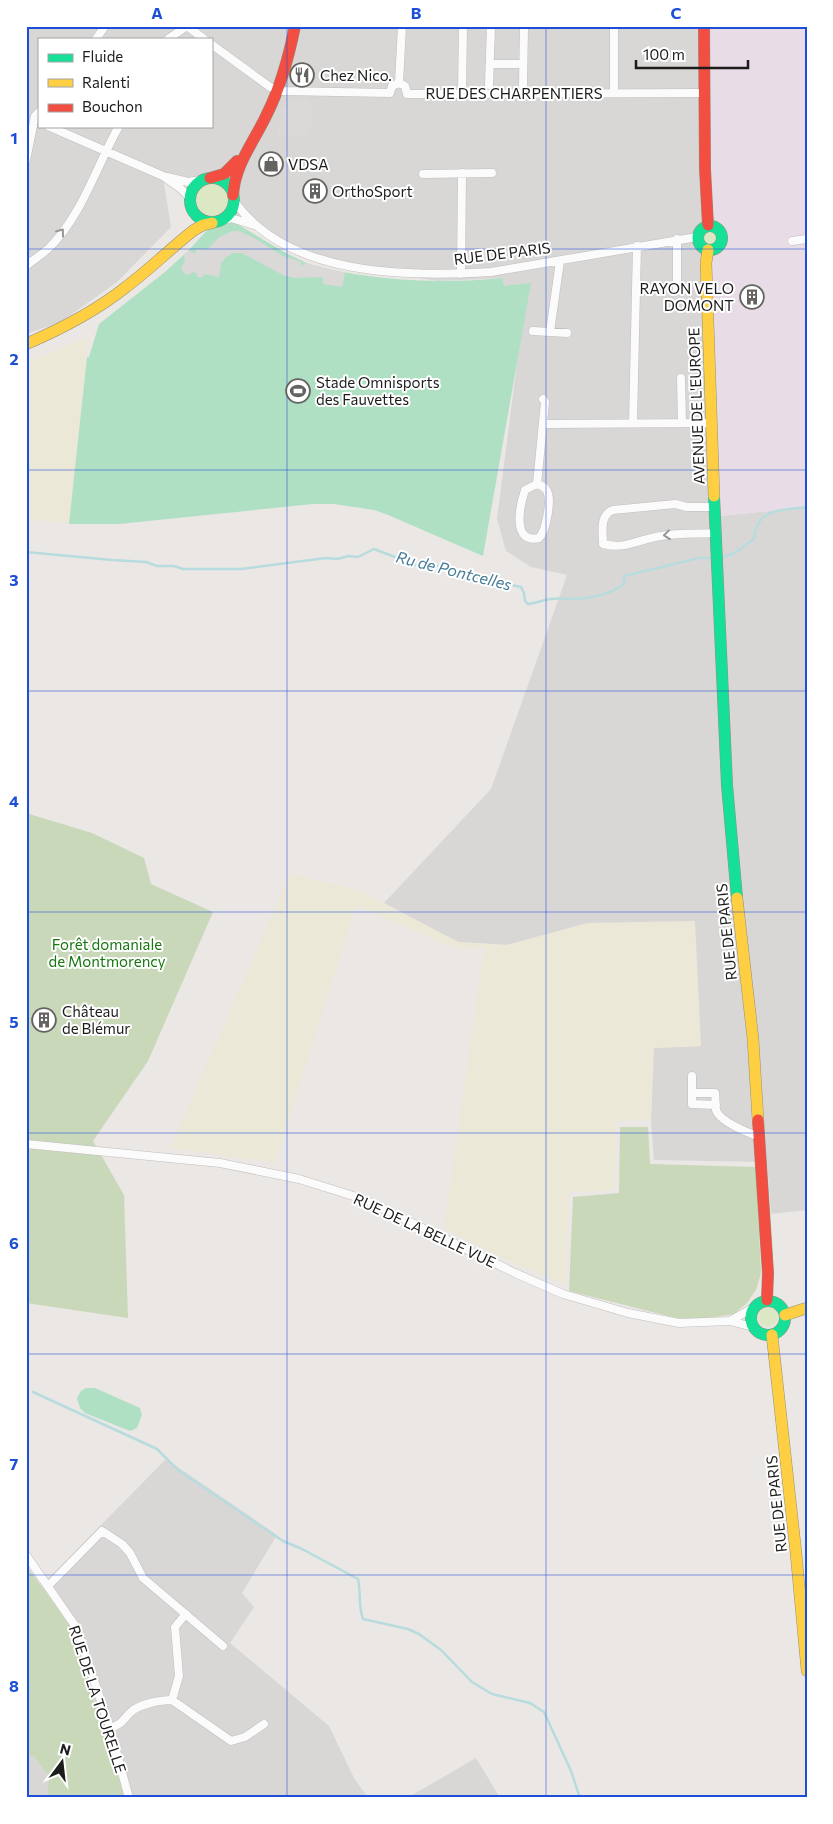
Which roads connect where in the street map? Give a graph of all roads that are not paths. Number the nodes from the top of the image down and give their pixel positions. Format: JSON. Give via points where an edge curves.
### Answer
{"nodes":[{"id":1,"x":104,"y":26,"type":"edge"},
{"id":2,"x":187,"y":26,"type":"edge"},
{"id":3,"x":203,"y":26,"type":"edge"},
{"id":4,"x":294,"y":26,"type":"edge"},
{"id":5,"x":402,"y":26,"type":"edge"},
{"id":6,"x":463,"y":26,"type":"edge"},
{"id":7,"x":491,"y":26,"type":"edge"},
{"id":8,"x":524,"y":26,"type":"edge"},
{"id":9,"x":614,"y":26,"type":"edge"},
{"id":10,"x":704,"y":26,"type":"edge"},
{"id":11,"x":97,"y":38,"type":"edge"},
{"id":12,"x":169,"y":38,"type":"edge"},
{"id":13,"x":202,"y":38,"type":"edge"},
{"id":14,"x":212,"y":45,"type":"edge"},
{"id":15,"x":490,"y":64,"type":"junction"},
{"id":16,"x":523,"y":64,"type":"junction"},
{"id":17,"x":399,"y":83,"type":"junction"},
{"id":18,"x":489,"y":85,"type":"dead end"},
{"id":19,"x":523,"y":86,"type":"dead end"},
{"id":20,"x":275,"y":90,"type":"junction"},
{"id":21,"x":614,"y":93,"type":"junction"},
{"id":22,"x":704,"y":93,"type":"junction"},
{"id":23,"x":462,"y":94,"type":"junction"},
{"id":24,"x":33,"y":120,"type":"edge"},
{"id":25,"x":52,"y":128,"type":"edge"},
{"id":26,"x":118,"y":128,"type":"edge"},
{"id":27,"x":104,"y":152,"type":"junction"},
{"id":28,"x":26,"y":160,"type":"edge"},
{"id":29,"x":462,"y":173,"type":"junction"},
{"id":30,"x":492,"y":173,"type":"dead end"},
{"id":31,"x":423,"y":174,"type":"dead end"},
{"id":32,"x":163,"y":176,"type":"junction"},
{"id":33,"x":205,"y":179,"type":"junction"},
{"id":34,"x":189,"y":197,"type":"junction"},
{"id":35,"x":234,"y":198,"type":"junction"},
{"id":36,"x":191,"y":210,"type":"junction"},
{"id":37,"x":216,"y":222,"type":"junction"},
{"id":38,"x":708,"y":226,"type":"junction"},
{"id":39,"x":258,"y":227,"type":"junction"},
{"id":40,"x":698,"y":237,"type":"junction"},
{"id":41,"x":677,"y":239,"type":"junction"},
{"id":42,"x":807,"y":239,"type":"edge"},
{"id":43,"x":792,"y":241,"type":"dead end"},
{"id":44,"x":178,"y":242,"type":"junction"},
{"id":45,"x":637,"y":246,"type":"junction"},
{"id":46,"x":708,"y":250,"type":"junction"},
{"id":47,"x":560,"y":261,"type":"junction"},
{"id":48,"x":26,"y":266,"type":"edge"},
{"id":49,"x":460,"y":274,"type":"junction"},
{"id":50,"x":677,"y":291,"type":"dead end"},
{"id":51,"x":533,"y":331,"type":"dead end"},
{"id":52,"x":550,"y":332,"type":"junction"},
{"id":53,"x":568,"y":333,"type":"dead end"},
{"id":54,"x":26,"y":344,"type":"edge"},
{"id":55,"x":681,"y":378,"type":"dead end"},
{"id":56,"x":543,"y":399,"type":"dead end"},
{"id":57,"x":682,"y":422,"type":"junction"},
{"id":58,"x":632,"y":423,"type":"junction"},
{"id":59,"x":712,"y":423,"type":"junction"},
{"id":60,"x":543,"y":424,"type":"junction"},
{"id":61,"x":537,"y":484,"type":"junction"},
{"id":62,"x":715,"y":507,"type":"junction"},
{"id":63,"x":716,"y":533,"type":"junction"},
{"id":64,"x":718,"y":560,"type":"joint"},
{"id":65,"x":692,"y":1076,"type":"dead end"},
{"id":66,"x":692,"y":1093,"type":"junction"},
{"id":67,"x":716,"y":1104,"type":"junction"},
{"id":68,"x":758,"y":1136,"type":"junction"},
{"id":69,"x":26,"y":1144,"type":"edge"},
{"id":70,"x":767,"y":1300,"type":"junction"},
{"id":71,"x":753,"y":1308,"type":"junction"},
{"id":72,"x":807,"y":1308,"type":"edge"},
{"id":73,"x":785,"y":1315,"type":"junction"},
{"id":74,"x":730,"y":1321,"type":"junction"},
{"id":75,"x":753,"y":1327,"type":"junction"},
{"id":76,"x":772,"y":1335,"type":"junction"},
{"id":77,"x":26,"y":1555,"type":"edge"},
{"id":78,"x":49,"y":1586,"type":"junction"},
{"id":79,"x":186,"y":1614,"type":"junction"},
{"id":80,"x":223,"y":1646,"type":"dead end"},
{"id":81,"x":807,"y":1671,"type":"edge"},
{"id":82,"x":172,"y":1700,"type":"junction"},
{"id":83,"x":264,"y":1724,"type":"dead end"},
{"id":84,"x":110,"y":1728,"type":"junction"},
{"id":85,"x":129,"y":1798,"type":"edge"}],
"edges":[{"from":1,"to":11,"type":"street"},
{"from":2,"to":12,"type":"street"},
{"from":2,"to":13,"type":"street"},
{"from":3,"to":13,"type":"street"},
{"from":4,"to":20,"type":"street"},
{"from":5,"to":17,"type":"street"},
{"from":6,"to":23,"type":"street"},
{"from":7,"to":15,"type":"street"},
{"from":8,"to":16,"type":"street"},
{"from":9,"to":21,"type":"street"},
{"from":10,"to":22,"type":"street"},
{"from":14,"to":20,"type":"street"},
{"from":15,"to":16,"type":"street"},
{"from":15,"to":18,"type":"street"},
{"from":16,"to":19,"type":"street"},
{"from":17,"to":20,"type":"street","via":[[392,86],[390,93]]},
{"from":17,"to":23,"type":"street","name":"RUE DES CHARPENTIERS","via":[[406,86],[407,94]]},
{"from":20,"to":33,"type":"street","via":[[235,164],[224,174]]},
{"from":20,"to":35,"type":"street","via":[[261,128],[237,170],[233,181]]},
{"from":21,"to":22,"type":"street","name":"RUE DES CHARPENTIERS"},
{"from":21,"to":23,"type":"street","name":"RUE DES CHARPENTIERS"},
{"from":22,"to":38,"type":"street"},
{"from":24,"to":28,"type":"street"},
{"from":25,"to":27,"type":"street"},
{"from":26,"to":27,"type":"street"},
{"from":27,"to":32,"type":"street"},
{"from":48,"to":27,"type":"street","one_way":true,"via":[[58,237],[86,194]]},
{"from":29,"to":30,"type":"street"},
{"from":29,"to":31,"type":"street"},
{"from":29,"to":49,"type":"street"},
{"from":32,"to":33,"type":"street","via":[[188,182]]},
{"from":32,"to":34,"type":"street"},
{"from":33,"to":34,"type":"street"},
{"from":33,"to":35,"type":"street","via":[[216,178],[227,184]]},
{"from":34,"to":36,"type":"street"},
{"from":35,"to":37,"type":"street","via":[[230,214]]},
{"from":35,"to":39,"type":"street","name":"RUE DE PARIS"},
{"from":36,"to":37,"type":"street","via":[[200,219]]},
{"from":36,"to":44,"type":"street","via":[[191,219]]},
{"from":37,"to":39,"type":"street","name":"RUE DE PARIS","via":[[231,218]]},
{"from":37,"to":44,"type":"street","via":[[203,225]]},
{"from":38,"to":40,"type":"street","via":[[701,229]]},
{"from":38,"to":46,"type":"street","via":[[715,226],[722,235],[719,246]]},
{"from":39,"to":49,"type":"street","name":"RUE DE PARIS","via":[[313,258],[336,264],[402,272]]},
{"from":40,"to":41,"type":"street","name":"RUE DE PARIS"},
{"from":40,"to":46,"type":"street","via":[[699,244]]},
{"from":41,"to":45,"type":"street","name":"RUE DE PARIS"},
{"from":41,"to":50,"type":"street"},
{"from":42,"to":43,"type":"street"},
{"from":44,"to":54,"type":"street","via":[[137,279],[95,309]]},
{"from":45,"to":47,"type":"street","name":"RUE DE PARIS"},
{"from":45,"to":58,"type":"street"},
{"from":46,"to":59,"type":"street","name":"AVENUE DE L'EUROPE"},
{"from":47,"to":49,"type":"street","name":"RUE DE PARIS"},
{"from":47,"to":52,"type":"street"},
{"from":51,"to":52,"type":"street"},
{"from":52,"to":53,"type":"street"},
{"from":55,"to":57,"type":"street"},
{"from":56,"to":60,"type":"street"},
{"from":57,"to":58,"type":"street"},
{"from":57,"to":59,"type":"street"},
{"from":58,"to":60,"type":"street"},
{"from":59,"to":62,"type":"street","name":"AVENUE DE L'EUROPE"},
{"from":60,"to":61,"type":"street"},
{"from":61,"to":61,"type":"street","via":[[525,490],[519,527],[527,538],[533,539],[539,538],[546,528],[549,497],[544,486]]},
{"from":62,"to":63,"type":"street","name":"AVENUE DE L'EUROPE"},
{"from":63,"to":62,"type":"street","one_way":true,"via":[[659,536],[620,547],[604,544],[604,516],[612,510],[675,504]]},
{"from":63,"to":64,"type":"street","name":"AVENUE DE L'EUROPE"},
{"from":64,"to":68,"type":"street","name":"RUE DE PARIS","via":[[727,785],[753,1039]]},
{"from":65,"to":66,"type":"street"},
{"from":66,"to":67,"type":"street","via":[[715,1093]]},
{"from":66,"to":67,"type":"street","via":[[692,1104]]},
{"from":67,"to":68,"type":"street","via":[[720,1117]]},
{"from":68,"to":70,"type":"street","name":"RUE DE PARIS","via":[[768,1272]]},
{"from":69,"to":74,"type":"street","name":"RUE DE LA BELLE VUE","via":[[220,1163],[299,1179],[363,1198],[563,1294],[628,1313],[679,1323]]},
{"from":70,"to":71,"type":"street"},
{"from":70,"to":73,"type":"street","via":[[777,1303]]},
{"from":71,"to":74,"type":"street","name":"RUE DE LA BELLE VUE"},
{"from":71,"to":75,"type":"street","via":[[750,1318]]},
{"from":72,"to":73,"type":"street"},
{"from":73,"to":76,"type":"street","via":[[784,1325]]},
{"from":74,"to":75,"type":"street","name":"RUE DE LA BELLE VUE"},
{"from":75,"to":76,"type":"street","via":[[761,1334]]},
{"from":76,"to":81,"type":"street","name":"RUE DE PARIS"},
{"from":77,"to":78,"type":"street","name":"RUE DE LA TOURELLE"},
{"from":78,"to":79,"type":"street","via":[[102,1531],[122,1544],[143,1578]]},
{"from":78,"to":84,"type":"street","name":"RUE DE LA TOURELLE","via":[[76,1626]]},
{"from":79,"to":80,"type":"street"},
{"from":79,"to":82,"type":"street","via":[[176,1626],[179,1676]]},
{"from":82,"to":83,"type":"street","via":[[231,1741],[245,1737]]},
{"from":82,"to":84,"type":"street","via":[[161,1700],[133,1710],[120,1725]]},
{"from":84,"to":85,"type":"street","name":"RUE DE LA TOURELLE"}]}
